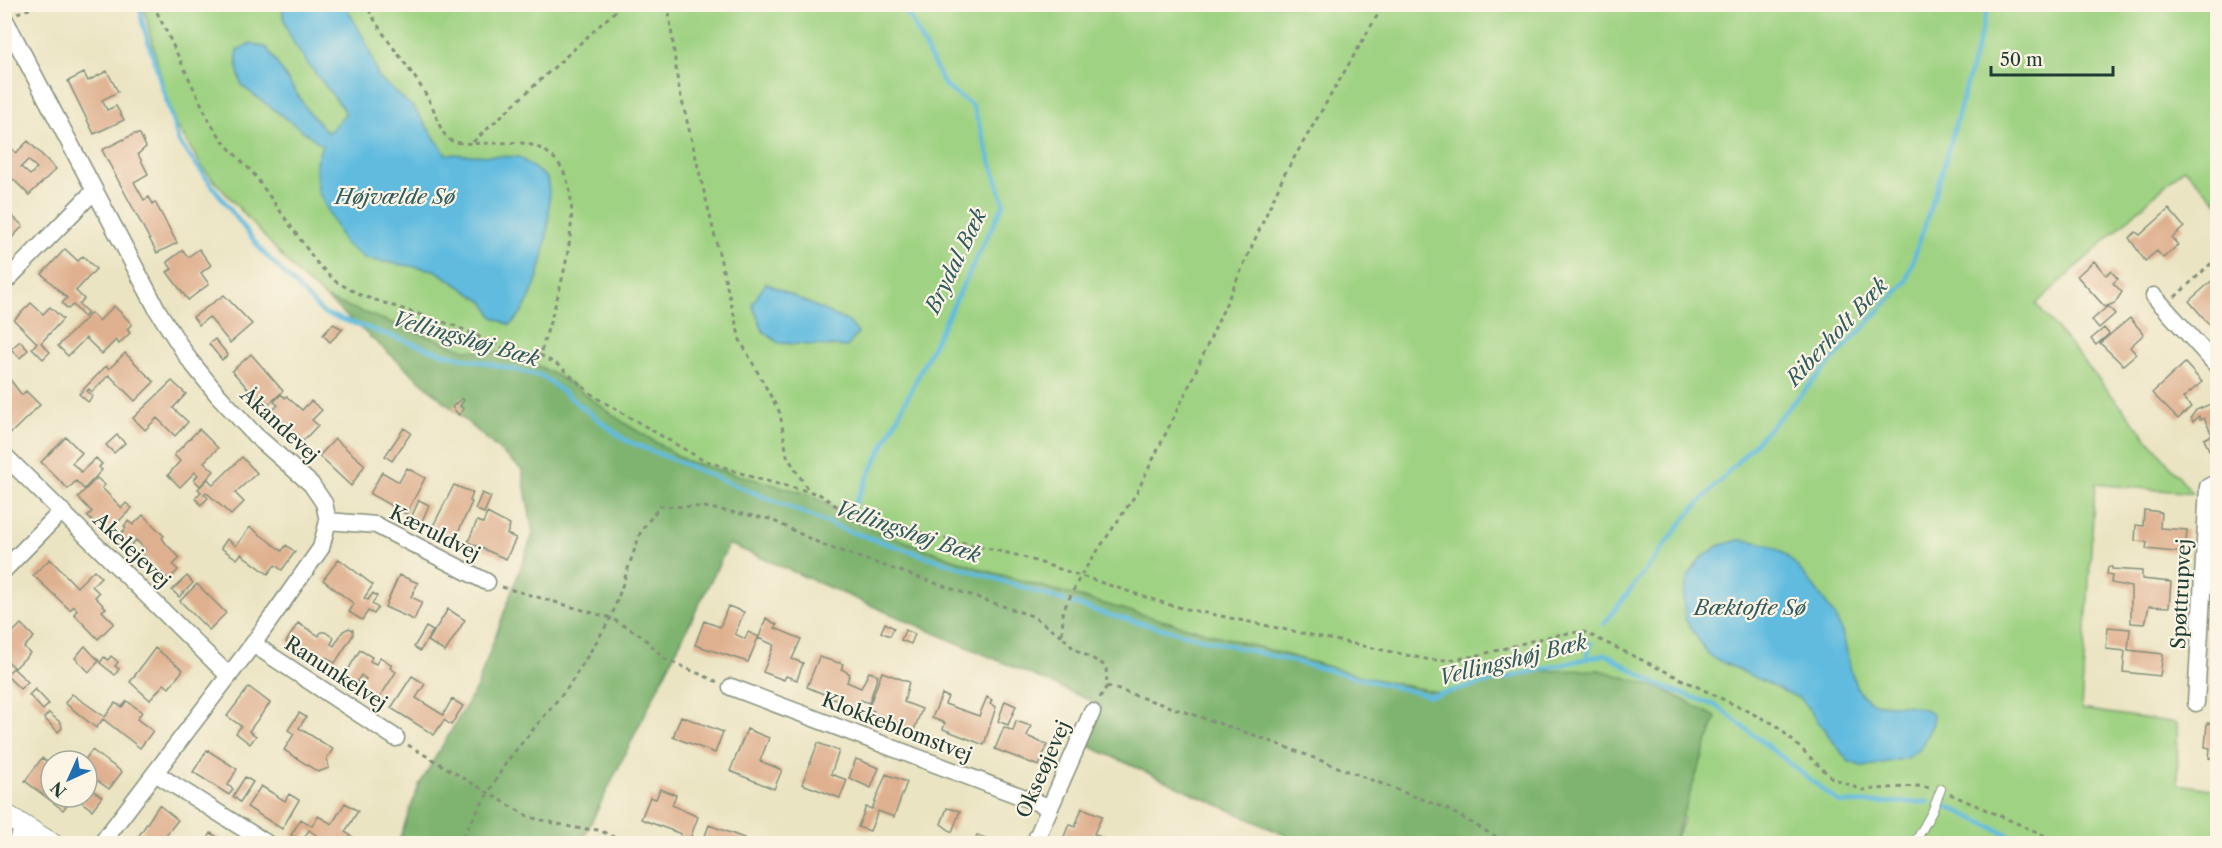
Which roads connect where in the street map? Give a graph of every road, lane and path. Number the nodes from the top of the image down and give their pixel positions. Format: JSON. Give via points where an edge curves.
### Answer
{"nodes":[{"id":1,"x":44,"y":4,"type":"edge"},
{"id":2,"x":153,"y":4,"type":"edge"},
{"id":3,"x":366,"y":4,"type":"edge"},
{"id":4,"x":623,"y":4,"type":"edge"},
{"id":5,"x":668,"y":4,"type":"edge"},
{"id":6,"x":1384,"y":4,"type":"edge"},
{"id":7,"x":8,"y":16,"type":"edge"},
{"id":8,"x":472,"y":143,"type":"junction"},
{"id":9,"x":94,"y":191,"type":"junction"},
{"id":10,"x":2217,"y":257,"type":"edge"},
{"id":11,"x":4,"y":283,"type":"edge"},
{"id":12,"x":2158,"y":302,"type":"joint"},
{"id":13,"x":540,"y":355,"type":"junction"},
{"id":14,"x":2217,"y":368,"type":"edge"},
{"id":15,"x":4,"y":455,"type":"edge"},
{"id":16,"x":2212,"y":484,"type":"edge"},
{"id":17,"x":808,"y":490,"type":"junction"},
{"id":18,"x":62,"y":511,"type":"junction"},
{"id":19,"x":328,"y":521,"type":"junction"},
{"id":20,"x":4,"y":570,"type":"edge"},
{"id":21,"x":1081,"y":575,"type":"junction"},
{"id":22,"x":487,"y":582,"type":"joint"},
{"id":23,"x":611,"y":618,"type":"junction"},
{"id":24,"x":1062,"y":636,"type":"junction"},
{"id":25,"x":254,"y":644,"type":"junction"},
{"id":26,"x":229,"y":676,"type":"junction"},
{"id":27,"x":731,"y":687,"type":"joint"},
{"id":28,"x":2196,"y":703,"type":"dead end"},
{"id":29,"x":1092,"y":711,"type":"dead end"},
{"id":30,"x":396,"y":738,"type":"joint"},
{"id":31,"x":155,"y":774,"type":"junction"},
{"id":32,"x":1941,"y":789,"type":"junction"},
{"id":33,"x":487,"y":794,"type":"junction"},
{"id":34,"x":1049,"y":807,"type":"junction"},
{"id":35,"x":4,"y":814,"type":"edge"},
{"id":36,"x":20,"y":835,"type":"edge"},
{"id":37,"x":52,"y":843,"type":"edge"},
{"id":38,"x":101,"y":843,"type":"edge"},
{"id":39,"x":268,"y":843,"type":"edge"},
{"id":40,"x":458,"y":843,"type":"edge"},
{"id":41,"x":628,"y":843,"type":"edge"},
{"id":42,"x":1034,"y":843,"type":"edge"},
{"id":43,"x":1509,"y":843,"type":"edge"},
{"id":44,"x":1914,"y":843,"type":"edge"},
{"id":45,"x":2064,"y":843,"type":"edge"}],
"edges":[{"from":1,"to":7,"type":"path"},
{"from":2,"to":13,"type":"path","via":[[211,124],[335,281],[360,295],[458,327],[503,348],[529,356]]},
{"from":3,"to":8,"type":"path","via":[[432,105],[442,132],[450,141]]},
{"from":4,"to":8,"type":"path"},
{"from":5,"to":17,"type":"path","via":[[678,84],[740,340],[780,413],[787,456]]},
{"from":6,"to":21,"type":"path","via":[[1284,175],[1136,494]]},
{"from":7,"to":9,"type":"street","name":"Åkandevej"},
{"from":8,"to":13,"type":"path","via":[[495,141],[537,146],[554,156],[564,171],[572,222],[567,262]]},
{"from":9,"to":11,"type":"street"},
{"from":9,"to":19,"type":"street","name":"Åkandevej","via":[[158,311],[188,357],[255,435],[311,484],[324,503]]},
{"from":10,"to":12,"type":"path"},
{"from":12,"to":14,"type":"street"},
{"from":13,"to":17,"type":"path","via":[[558,365],[595,398],[701,459],[758,479]]},
{"from":15,"to":18,"type":"street","name":"Akelejevej"},
{"from":16,"to":28,"type":"street","name":"Spøttrupvej"},
{"from":17,"to":21,"type":"path","via":[[851,516],[1020,556]]},
{"from":18,"to":20,"type":"street"},
{"from":18,"to":26,"type":"street","name":"Akelejevej"},
{"from":19,"to":22,"type":"street","name":"Kæruldvej","via":[[376,525]]},
{"from":19,"to":25,"type":"street","via":[[321,548]]},
{"from":21,"to":24,"type":"path","via":[[1063,611]]},
{"from":21,"to":32,"type":"path","via":[[1173,606],[1430,660],[1454,661],[1488,655],[1567,632],[1584,632],[1776,725],[1832,778],[1862,790],[1918,786]]},
{"from":22,"to":23,"type":"path"},
{"from":23,"to":24,"type":"path","via":[[641,531],[660,506],[704,507],[770,519],[823,545],[1032,615]]},
{"from":23,"to":27,"type":"path","via":[[642,636],[665,659]]},
{"from":23,"to":33,"type":"path","via":[[569,686],[507,761]]},
{"from":24,"to":43,"type":"path","via":[[1072,648],[1106,666],[1107,686],[1254,735],[1445,808]]},
{"from":25,"to":26,"type":"street"},
{"from":25,"to":30,"type":"street","name":"Ranunkelvej"},
{"from":26,"to":31,"type":"street"},
{"from":27,"to":34,"type":"street","name":"Klokkeblomstvej"},
{"from":29,"to":34,"type":"street","name":"Okseøjevej"},
{"from":30,"to":33,"type":"path"},
{"from":31,"to":38,"type":"street"},
{"from":31,"to":39,"type":"street"},
{"from":32,"to":44,"type":"lane"},
{"from":32,"to":45,"type":"path"},
{"from":33,"to":40,"type":"path"},
{"from":33,"to":41,"type":"path","via":[[529,817],[599,830]]},
{"from":34,"to":42,"type":"street","name":"Okseøjevej"},
{"from":35,"to":36,"type":"street"},
{"from":36,"to":37,"type":"street"}]}
